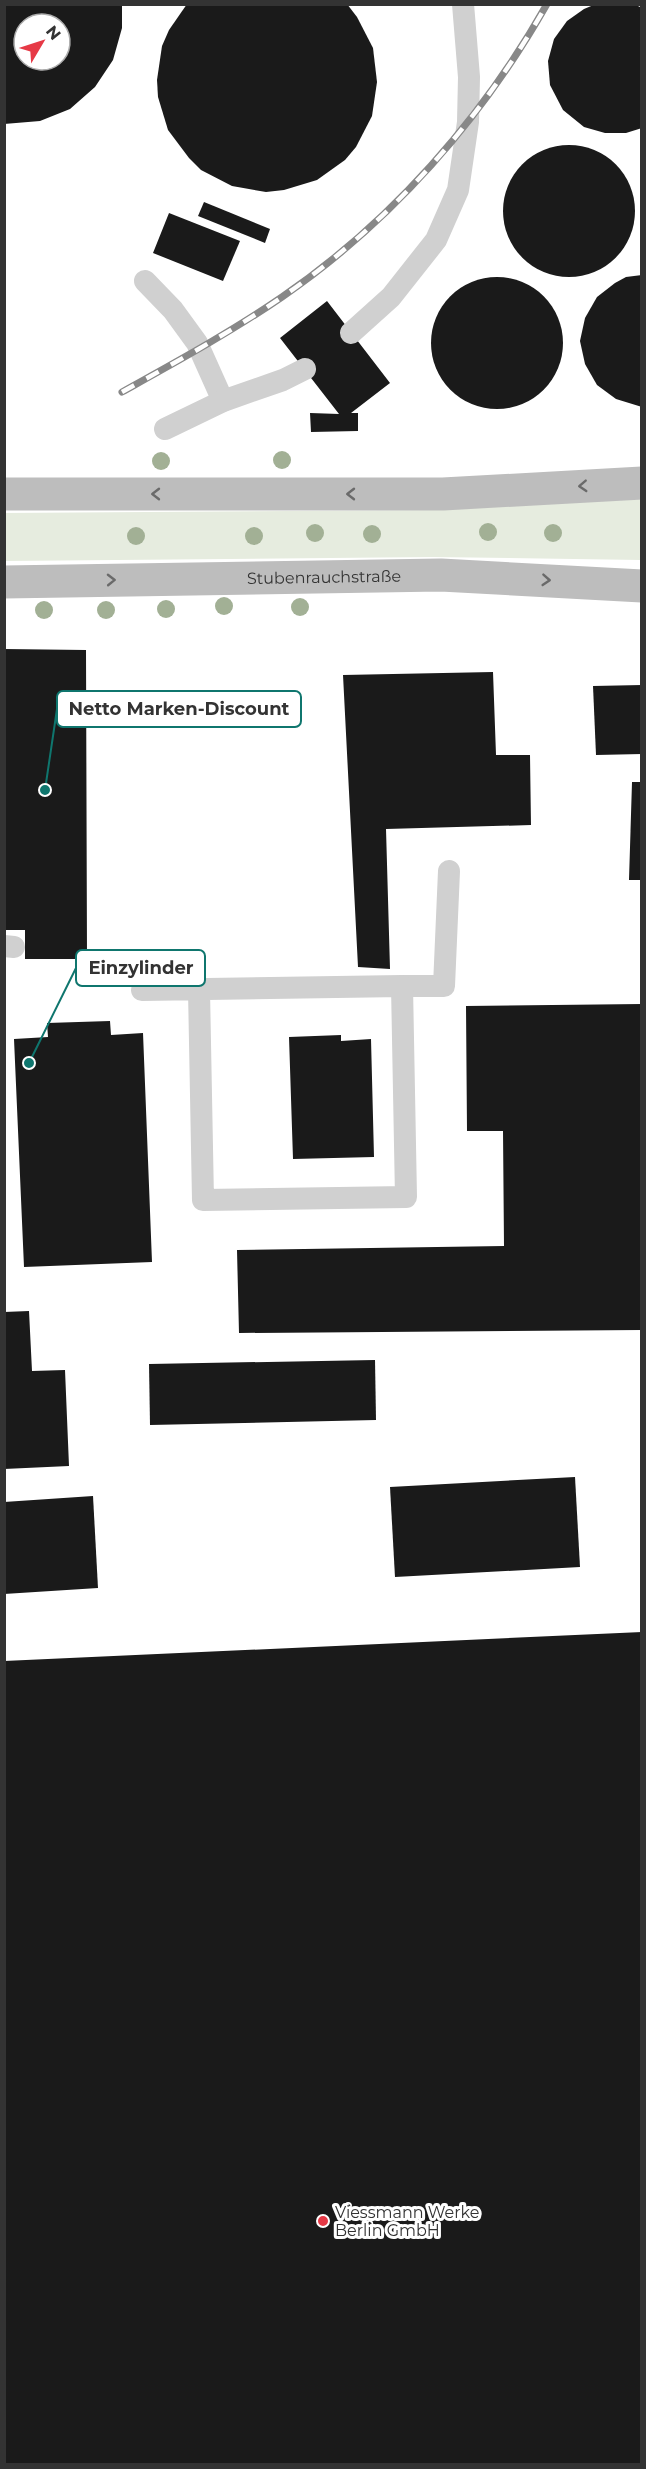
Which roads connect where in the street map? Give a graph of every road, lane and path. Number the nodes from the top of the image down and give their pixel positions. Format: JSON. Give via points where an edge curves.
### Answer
{"nodes":[{"id":1,"x":463,"y":4,"type":"edge"},
{"id":2,"x":145,"y":281,"type":"dead end"},
{"id":3,"x":351,"y":333,"type":"dead end"},
{"id":4,"x":305,"y":369,"type":"dead end"},
{"id":5,"x":223,"y":401,"type":"junction"},
{"id":6,"x":165,"y":429,"type":"dead end"},
{"id":7,"x":642,"y":483,"type":"edge"},
{"id":8,"x":4,"y":494,"type":"edge"},
{"id":9,"x":4,"y":582,"type":"edge"},
{"id":10,"x":642,"y":586,"type":"edge"},
{"id":11,"x":449,"y":871,"type":"dead end"},
{"id":12,"x":402,"y":986,"type":"junction"},
{"id":13,"x":142,"y":990,"type":"dead end"},
{"id":14,"x":199,"y":990,"type":"junction"}],
"edges":[{"from":1,"to":3,"type":"lane","via":[[468,122],[458,190],[436,240],[391,297]]},
{"from":2,"to":5,"type":"lane","via":[[197,343]]},
{"from":4,"to":5,"type":"lane"},
{"from":5,"to":6,"type":"lane"},
{"from":7,"to":8,"type":"main road","one_way":true,"via":[[443,494]]},
{"from":9,"to":10,"type":"main road","name":"Stubenrauchstraße","one_way":true,"via":[[408,575]]},
{"from":11,"to":12,"type":"lane","via":[[444,986]]},
{"from":12,"to":14,"type":"lane"},
{"from":12,"to":14,"type":"lane","via":[[406,1197],[203,1200]]},
{"from":13,"to":14,"type":"lane"}]}
